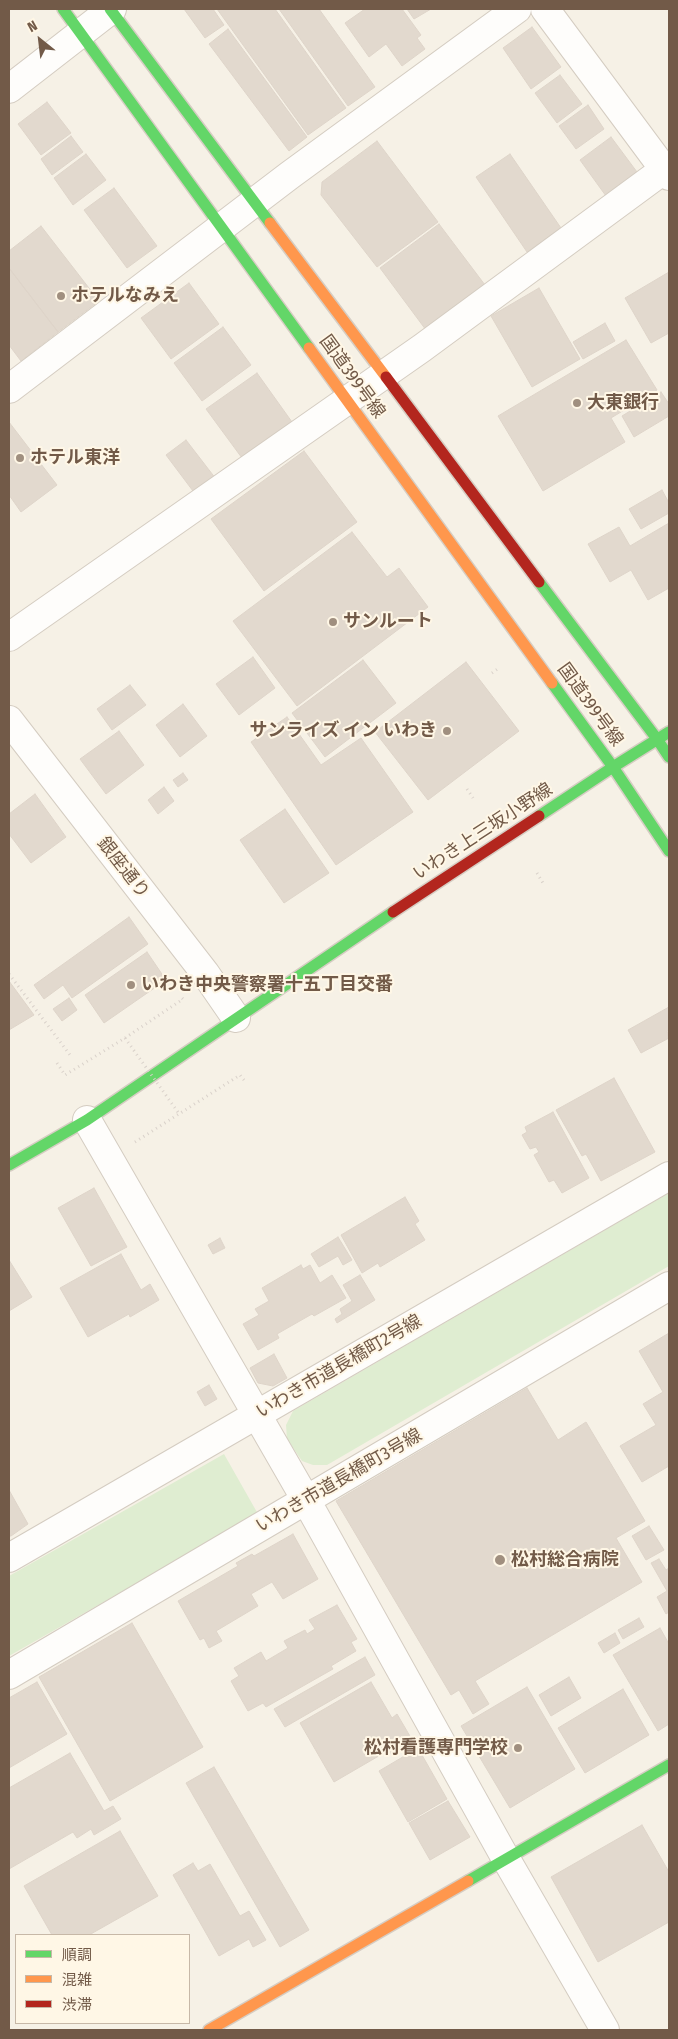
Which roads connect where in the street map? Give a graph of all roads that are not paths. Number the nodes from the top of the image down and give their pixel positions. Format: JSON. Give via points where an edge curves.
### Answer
{"nodes":[{"id":1,"x":63,"y":9,"type":"edge"},
{"id":2,"x":111,"y":9,"type":"edge"},
{"id":3,"x":517,"y":9,"type":"edge"},
{"id":4,"x":545,"y":9,"type":"edge"},
{"id":5,"x":81,"y":33,"type":"junction"},
{"id":6,"x":9,"y":89,"type":"edge"},
{"id":7,"x":668,"y":170,"type":"edge"},
{"id":8,"x":255,"y":202,"type":"junction"},
{"id":9,"x":222,"y":228,"type":"junction"},
{"id":10,"x":384,"y":374,"type":"junction"},
{"id":11,"x":9,"y":389,"type":"edge"},
{"id":12,"x":347,"y":400,"type":"junction"},
{"id":13,"x":9,"y":638,"type":"edge"},
{"id":14,"x":9,"y":720,"type":"edge"},
{"id":15,"x":669,"y":732,"type":"edge"},
{"id":16,"x":657,"y":739,"type":"junction"},
{"id":17,"x":669,"y":756,"type":"edge"},
{"id":18,"x":613,"y":767,"type":"junction"},
{"id":19,"x":669,"y":851,"type":"edge"},
{"id":20,"x":236,"y":1018,"type":"junction"},
{"id":21,"x":87,"y":1120,"type":"junction"},
{"id":22,"x":9,"y":1165,"type":"edge"},
{"id":23,"x":669,"y":1176,"type":"edge"},
{"id":24,"x":669,"y":1286,"type":"edge"},
{"id":25,"x":256,"y":1416,"type":"junction"},
{"id":26,"x":306,"y":1500,"type":"junction"},
{"id":27,"x":9,"y":1558,"type":"edge"},
{"id":28,"x":9,"y":1675,"type":"edge"},
{"id":29,"x":669,"y":1765,"type":"edge"},
{"id":30,"x":506,"y":1859,"type":"junction"},
{"id":31,"x":209,"y":2030,"type":"edge"},
{"id":32,"x":605,"y":2030,"type":"edge"}],
"edges":[{"from":1,"to":5,"type":"main road","name":"国道399号線"},
{"from":2,"to":5,"type":"street"},
{"from":2,"to":8,"type":"main road","name":"国道399号線"},
{"from":3,"to":8,"type":"street"},
{"from":4,"to":7,"type":"street"},
{"from":5,"to":6,"type":"street"},
{"from":5,"to":9,"type":"main road","name":"国道399号線"},
{"from":7,"to":10,"type":"street"},
{"from":8,"to":9,"type":"street"},
{"from":8,"to":10,"type":"main road","name":"国道399号線"},
{"from":9,"to":11,"type":"street"},
{"from":9,"to":12,"type":"main road","name":"国道399号線"},
{"from":10,"to":12,"type":"street"},
{"from":10,"to":16,"type":"main road","name":"国道399号線"},
{"from":12,"to":13,"type":"street"},
{"from":12,"to":18,"type":"main road","name":"国道399号線"},
{"from":14,"to":20,"type":"street","name":"銀座通り","via":[[205,973]]},
{"from":15,"to":16,"type":"main road","name":"いわき上三坂小野線"},
{"from":16,"to":17,"type":"main road","name":"国道399号線"},
{"from":16,"to":18,"type":"main road","name":"いわき上三坂小野線"},
{"from":18,"to":19,"type":"main road","name":"国道399号線"},
{"from":18,"to":20,"type":"main road","name":"いわき上三坂小野線"},
{"from":20,"to":21,"type":"main road","name":"いわき上三坂小野線"},
{"from":21,"to":22,"type":"main road","name":"いわき上三坂小野線"},
{"from":21,"to":25,"type":"street"},
{"from":23,"to":25,"type":"street","name":"いわき市道長橋町2号線"},
{"from":24,"to":26,"type":"street","name":"いわき市道長橋町3号線"},
{"from":25,"to":26,"type":"street"},
{"from":25,"to":27,"type":"street","name":"いわき市道長橋町2号線"},
{"from":26,"to":28,"type":"street","name":"いわき市道長橋町3号線"},
{"from":26,"to":30,"type":"street"},
{"from":29,"to":30,"type":"main road"},
{"from":30,"to":31,"type":"main road"},
{"from":30,"to":32,"type":"street"}]}
